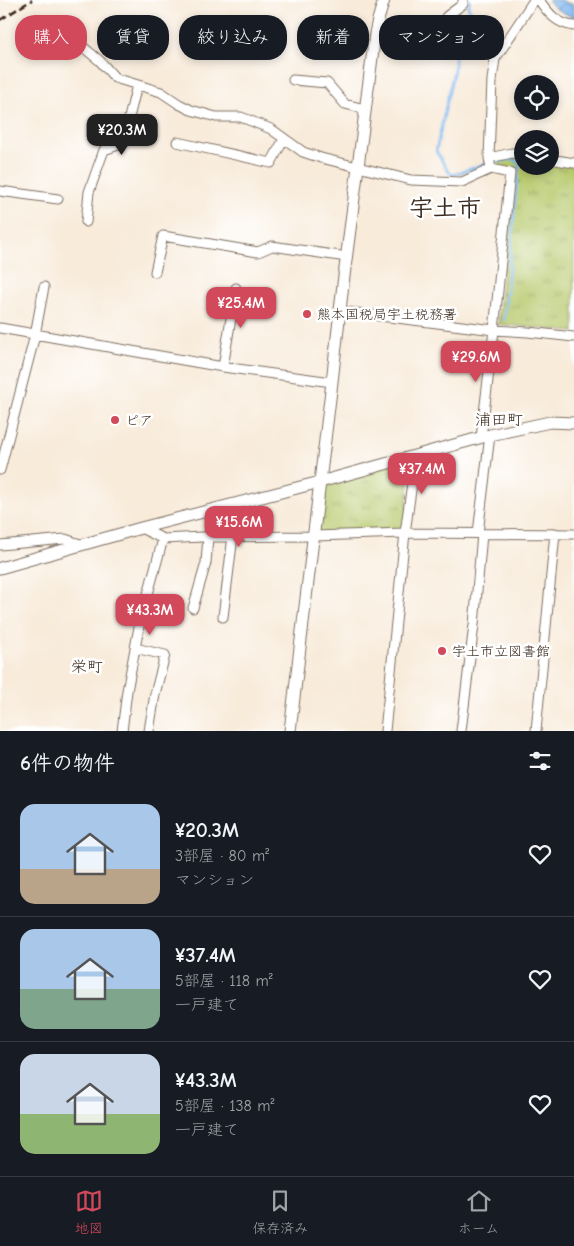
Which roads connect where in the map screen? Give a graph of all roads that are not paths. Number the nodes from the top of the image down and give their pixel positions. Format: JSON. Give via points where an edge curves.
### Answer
{"nodes":[{"id":1,"x":384,"y":0,"type":"edge"},
{"id":2,"x":463,"y":0,"type":"edge"},
{"id":3,"x":534,"y":0,"type":"edge"},
{"id":4,"x":539,"y":0,"type":"edge"},
{"id":5,"x":448,"y":15,"type":"edge"},
{"id":6,"x":574,"y":26,"type":"edge"},
{"id":7,"x":87,"y":50,"type":"edge"},
{"id":8,"x":293,"y":80,"type":"dead end"},
{"id":9,"x":137,"y":85,"type":"junction"},
{"id":10,"x":365,"y":109,"type":"junction"},
{"id":11,"x":284,"y":139,"type":"junction"},
{"id":12,"x":177,"y":142,"type":"dead end"},
{"id":13,"x":514,"y":153,"type":"edge"},
{"id":14,"x":489,"y":158,"type":"junction"},
{"id":15,"x":559,"y":160,"type":"edge"},
{"id":16,"x":574,"y":163,"type":"edge"},
{"id":17,"x":358,"y":168,"type":"junction"},
{"id":18,"x":491,"y":169,"type":"junction"},
{"id":19,"x":0,"y":192,"type":"edge"},
{"id":20,"x":58,"y":199,"type":"dead end"},
{"id":21,"x":86,"y":222,"type":"dead end"},
{"id":22,"x":346,"y":257,"type":"junction"},
{"id":23,"x":155,"y":272,"type":"dead end"},
{"id":24,"x":44,"y":287,"type":"dead end"},
{"id":25,"x":236,"y":288,"type":"dead end"},
{"id":26,"x":340,"y":311,"type":"junction"},
{"id":27,"x":0,"y":328,"type":"edge"},
{"id":28,"x":494,"y":330,"type":"junction"},
{"id":29,"x":35,"y":335,"type":"junction"},
{"id":30,"x":574,"y":337,"type":"edge"},
{"id":31,"x":223,"y":367,"type":"junction"},
{"id":32,"x":332,"y":382,"type":"junction"},
{"id":33,"x":574,"y":423,"type":"edge"},
{"id":34,"x":486,"y":437,"type":"junction"},
{"id":35,"x":411,"y":456,"type":"junction"},
{"id":36,"x":0,"y":470,"type":"edge"},
{"id":37,"x":320,"y":482,"type":"junction"},
{"id":38,"x":142,"y":528,"type":"junction"},
{"id":39,"x":405,"y":533,"type":"junction"},
{"id":40,"x":480,"y":534,"type":"junction"},
{"id":41,"x":555,"y":534,"type":"junction"},
{"id":42,"x":574,"y":534,"type":"edge"},
{"id":43,"x":208,"y":536,"type":"junction"},
{"id":44,"x":233,"y":536,"type":"junction"},
{"id":45,"x":314,"y":536,"type":"junction"},
{"id":46,"x":163,"y":539,"type":"junction"},
{"id":47,"x":0,"y":545,"type":"edge"},
{"id":48,"x":82,"y":545,"type":"junction"},
{"id":49,"x":0,"y":568,"type":"edge"},
{"id":50,"x":193,"y":608,"type":"dead end"},
{"id":51,"x":223,"y":617,"type":"dead end"},
{"id":52,"x":135,"y":648,"type":"junction"},
{"id":53,"x":122,"y":731,"type":"edge"},
{"id":54,"x":149,"y":731,"type":"edge"},
{"id":55,"x":290,"y":731,"type":"edge"},
{"id":56,"x":385,"y":731,"type":"edge"},
{"id":57,"x":461,"y":731,"type":"edge"},
{"id":58,"x":536,"y":731,"type":"edge"}],
"edges":[{"from":1,"to":10,"type":"street","via":[[375,34]]},
{"from":2,"to":5,"type":"street"},
{"from":3,"to":14,"type":"street","via":[[495,59]]},
{"from":4,"to":6,"type":"street","via":[[551,16],[567,26]]},
{"from":7,"to":9,"type":"street","via":[[115,78]]},
{"from":8,"to":10,"type":"street","via":[[327,83],[344,104]]},
{"from":9,"to":11,"type":"street","via":[[161,92],[190,110],[216,117],[241,117]]},
{"from":9,"to":21,"type":"street","via":[[121,144],[104,150],[89,192]]},
{"from":10,"to":17,"type":"street"},
{"from":11,"to":12,"type":"street","via":[[271,163]]},
{"from":11,"to":17,"type":"street","via":[[303,152]]},
{"from":13,"to":14,"type":"street"},
{"from":14,"to":18,"type":"street"},
{"from":15,"to":16,"type":"street"},
{"from":17,"to":18,"type":"street","via":[[411,180],[462,182]]},
{"from":17,"to":22,"type":"street"},
{"from":18,"to":28,"type":"street","via":[[510,173]]},
{"from":19,"to":20,"type":"street"},
{"from":22,"to":23,"type":"street","via":[[272,246],[258,252],[163,236]]},
{"from":22,"to":26,"type":"street"},
{"from":24,"to":29,"type":"street"},
{"from":25,"to":31,"type":"street"},
{"from":26,"to":28,"type":"street"},
{"from":26,"to":32,"type":"street"},
{"from":27,"to":29,"type":"street"},
{"from":28,"to":30,"type":"street"},
{"from":28,"to":34,"type":"street"},
{"from":29,"to":31,"type":"street"},
{"from":29,"to":36,"type":"street"},
{"from":31,"to":32,"type":"street"},
{"from":32,"to":37,"type":"street"},
{"from":33,"to":34,"type":"street","via":[[550,422]]},
{"from":34,"to":35,"type":"street"},
{"from":34,"to":40,"type":"street"},
{"from":35,"to":37,"type":"street"},
{"from":35,"to":39,"type":"street","via":[[413,476]]},
{"from":37,"to":38,"type":"street"},
{"from":37,"to":45,"type":"street"},
{"from":38,"to":46,"type":"street"},
{"from":38,"to":48,"type":"street"},
{"from":39,"to":40,"type":"street"},
{"from":39,"to":45,"type":"street"},
{"from":39,"to":56,"type":"street"},
{"from":40,"to":41,"type":"street"},
{"from":40,"to":57,"type":"street","via":[[474,625]]},
{"from":41,"to":42,"type":"street"},
{"from":41,"to":58,"type":"street"},
{"from":43,"to":44,"type":"street"},
{"from":43,"to":46,"type":"street"},
{"from":43,"to":50,"type":"street","via":[[206,563]]},
{"from":44,"to":45,"type":"street"},
{"from":44,"to":51,"type":"street"},
{"from":45,"to":55,"type":"street"},
{"from":46,"to":52,"type":"street"},
{"from":47,"to":48,"type":"street","via":[[65,539]]},
{"from":48,"to":49,"type":"street"},
{"from":52,"to":53,"type":"street"},
{"from":52,"to":54,"type":"street","via":[[165,655]]}]}
